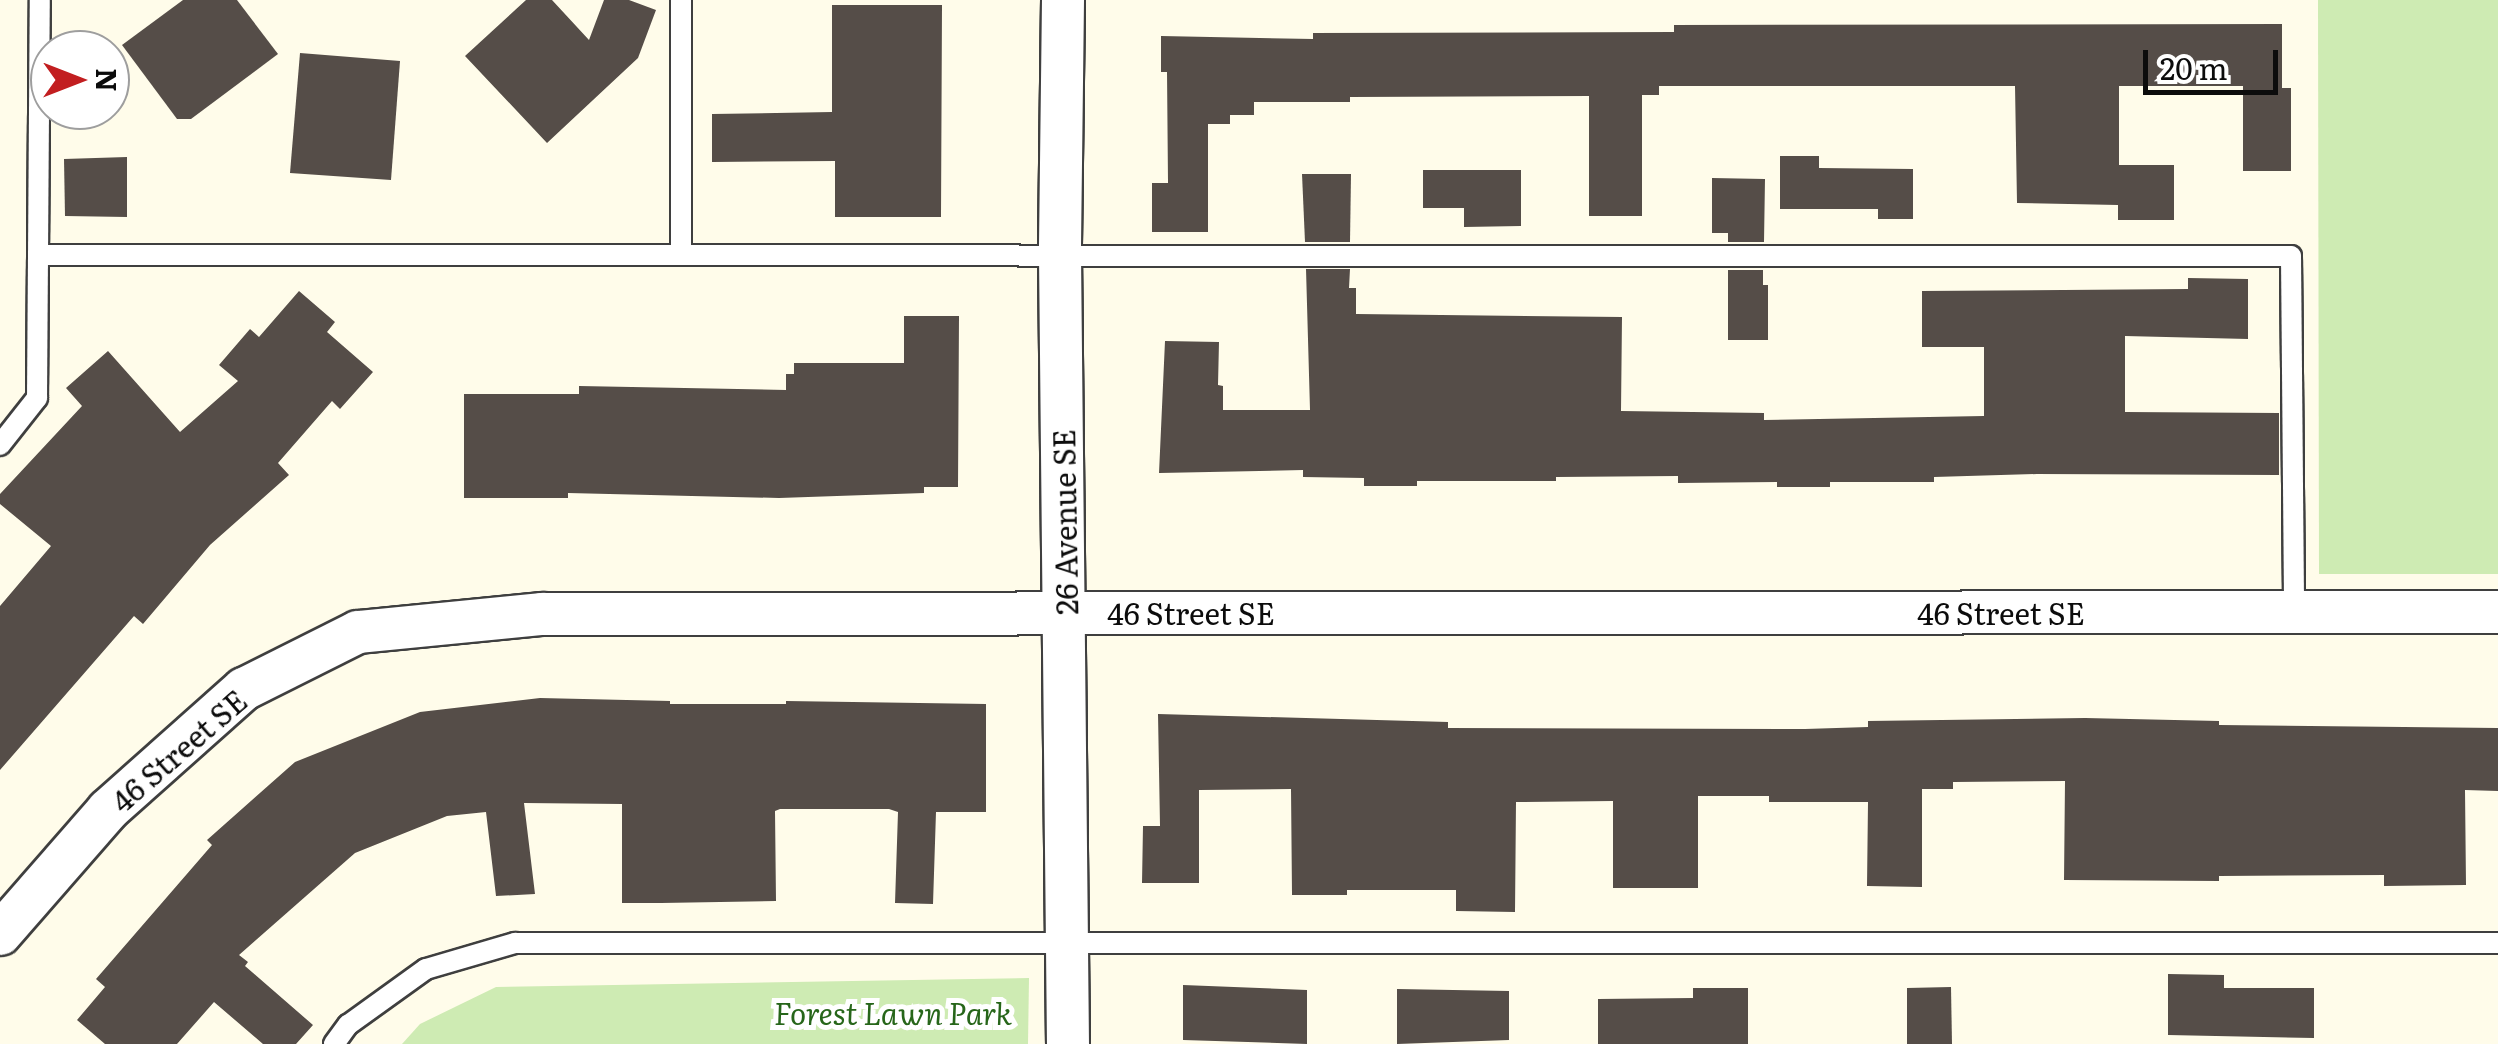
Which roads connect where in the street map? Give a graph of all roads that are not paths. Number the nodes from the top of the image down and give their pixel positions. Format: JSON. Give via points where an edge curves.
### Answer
{"nodes":[{"id":1,"x":40,"y":0,"type":"edge"},
{"id":2,"x":681,"y":0,"type":"edge"},
{"id":3,"x":1062,"y":0,"type":"edge"},
{"id":4,"x":38,"y":254,"type":"junction"},
{"id":5,"x":681,"y":256,"type":"junction"},
{"id":6,"x":1060,"y":256,"type":"junction"},
{"id":7,"x":0,"y":446,"type":"edge"},
{"id":8,"x":1066,"y":612,"type":"junction"},
{"id":9,"x":2294,"y":612,"type":"junction"},
{"id":10,"x":2498,"y":612,"type":"edge"},
{"id":11,"x":0,"y":934,"type":"edge"},
{"id":12,"x":1068,"y":943,"type":"junction"},
{"id":13,"x":2498,"y":943,"type":"edge"},
{"id":14,"x":334,"y":1044,"type":"edge"},
{"id":15,"x":1068,"y":1044,"type":"edge"}],
"edges":[{"from":1,"to":4,"type":"lane"},
{"from":2,"to":5,"type":"lane"},
{"from":3,"to":6,"type":"street","name":"26 Avenue SE"},
{"from":4,"to":5,"type":"lane"},
{"from":4,"to":7,"type":"lane","via":[[38,398]]},
{"from":5,"to":6,"type":"lane"},
{"from":6,"to":8,"type":"street","name":"26 Avenue SE"},
{"from":6,"to":9,"type":"lane","via":[[2291,256]]},
{"from":8,"to":9,"type":"street","name":"46 Street SE"},
{"from":8,"to":11,"type":"street","name":"46 Street SE","via":[[542,614],[358,632],[244,689],[108,810]]},
{"from":8,"to":12,"type":"street","name":"26 Avenue SE"},
{"from":9,"to":10,"type":"street","name":"46 Street SE"},
{"from":12,"to":13,"type":"lane"},
{"from":12,"to":14,"type":"lane","via":[[515,943],[426,969],[348,1025]]},
{"from":12,"to":15,"type":"street","name":"26 Avenue SE"}]}
